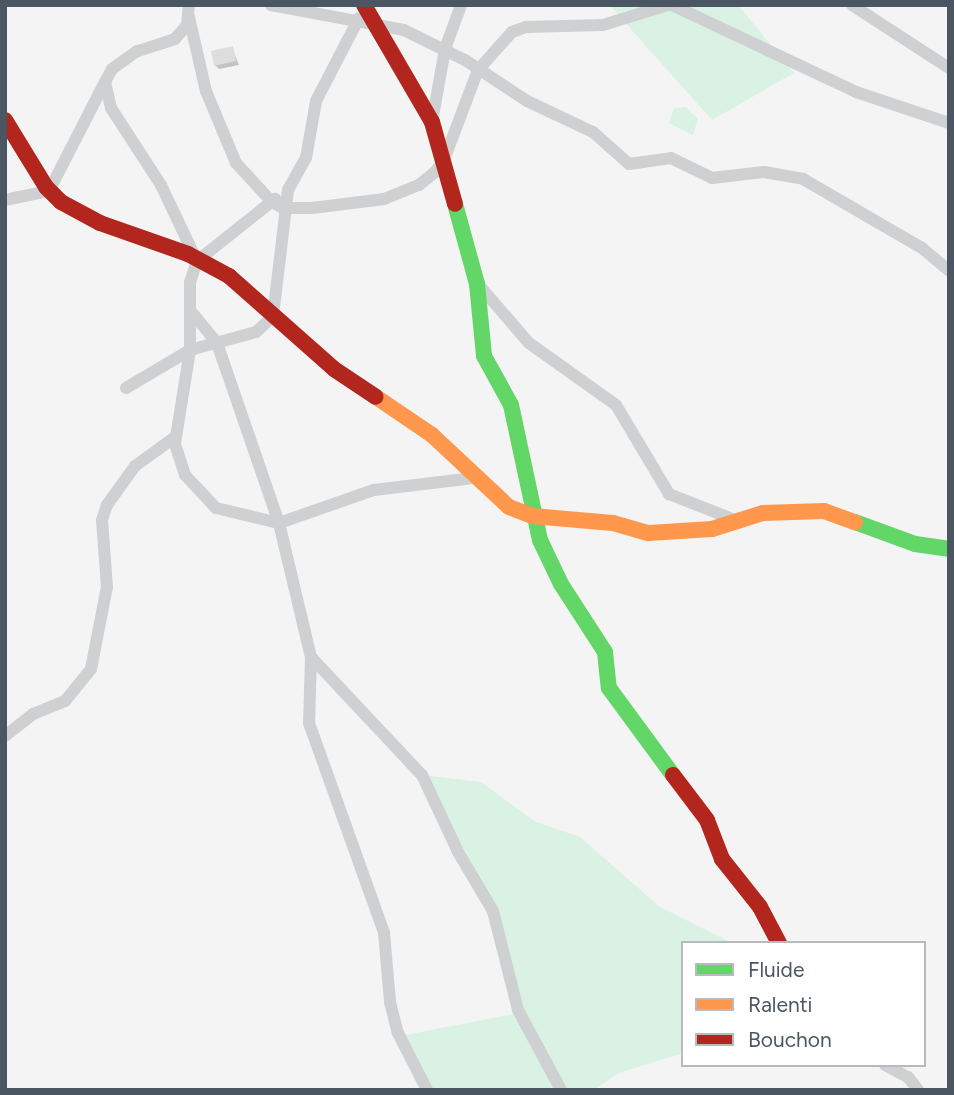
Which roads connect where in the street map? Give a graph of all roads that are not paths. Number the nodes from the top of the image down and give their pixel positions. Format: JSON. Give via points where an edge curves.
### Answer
{"nodes":[{"id":1,"x":271,"y":5,"type":"edge"},
{"id":2,"x":364,"y":5,"type":"edge"},
{"id":3,"x":461,"y":5,"type":"edge"},
{"id":4,"x":670,"y":5,"type":"edge"},
{"id":5,"x":852,"y":5,"type":"edge"},
{"id":6,"x":189,"y":11,"type":"edge"},
{"id":7,"x":365,"y":24,"type":"junction"},
{"id":8,"x":445,"y":49,"type":"junction"},
{"id":9,"x":949,"y":68,"type":"edge"},
{"id":10,"x":478,"y":70,"type":"junction"},
{"id":11,"x":105,"y":82,"type":"junction"},
{"id":12,"x":5,"y":120,"type":"edge"},
{"id":13,"x":432,"y":122,"type":"junction"},
{"id":14,"x":949,"y":123,"type":"edge"},
{"id":15,"x":444,"y":160,"type":"junction"},
{"id":16,"x":49,"y":191,"type":"junction"},
{"id":17,"x":5,"y":200,"type":"edge"},
{"id":18,"x":277,"y":205,"type":"junction"},
{"id":19,"x":197,"y":261,"type":"junction"},
{"id":20,"x":949,"y":271,"type":"edge"},
{"id":21,"x":477,"y":284,"type":"junction"},
{"id":22,"x":190,"y":310,"type":"junction"},
{"id":23,"x":273,"y":316,"type":"junction"},
{"id":24,"x":217,"y":343,"type":"junction"},
{"id":25,"x":190,"y":350,"type":"junction"},
{"id":26,"x":126,"y":388,"type":"dead end"},
{"id":27,"x":175,"y":437,"type":"junction"},
{"id":28,"x":473,"y":478,"type":"junction"},
{"id":29,"x":531,"y":516,"type":"junction"},
{"id":30,"x":735,"y":520,"type":"junction"},
{"id":31,"x":279,"y":523,"type":"junction"},
{"id":32,"x":949,"y":549,"type":"edge"},
{"id":33,"x":311,"y":657,"type":"junction"},
{"id":34,"x":5,"y":736,"type":"edge"},
{"id":35,"x":778,"y":941,"type":"edge"},
{"id":36,"x":889,"y":1067,"type":"edge"},
{"id":37,"x":427,"y":1090,"type":"edge"},
{"id":38,"x":561,"y":1090,"type":"edge"},
{"id":39,"x":918,"y":1090,"type":"edge"}],
"edges":[{"from":1,"to":7,"type":"street"},
{"from":2,"to":7,"type":"street"},
{"from":3,"to":8,"type":"street"},
{"from":4,"to":10,"type":"street","via":[[603,24],[526,27],[512,32]]},
{"from":4,"to":14,"type":"street","via":[[856,92]]},
{"from":5,"to":9,"type":"street"},
{"from":6,"to":11,"type":"street","via":[[175,38],[122,59]]},
{"from":6,"to":18,"type":"street","via":[[206,91],[236,163]]},
{"from":7,"to":8,"type":"street","via":[[404,30]]},
{"from":7,"to":13,"type":"street"},
{"from":7,"to":18,"type":"street","via":[[316,101],[306,158]]},
{"from":8,"to":10,"type":"street"},
{"from":8,"to":13,"type":"street"},
{"from":10,"to":15,"type":"street"},
{"from":10,"to":20,"type":"street","via":[[548,112],[593,132],[629,164],[671,158],[712,178],[764,172],[803,179],[922,248]]},
{"from":11,"to":16,"type":"street"},
{"from":11,"to":19,"type":"street","via":[[111,108],[162,185]]},
{"from":12,"to":16,"type":"street"},
{"from":13,"to":15,"type":"street"},
{"from":15,"to":18,"type":"street","via":[[419,185],[384,199],[357,205]]},
{"from":15,"to":21,"type":"street"},
{"from":16,"to":17,"type":"street"},
{"from":16,"to":19,"type":"street","via":[[100,223]]},
{"from":18,"to":19,"type":"street"},
{"from":18,"to":23,"type":"street"},
{"from":19,"to":22,"type":"street","via":[[190,283]]},
{"from":19,"to":23,"type":"street","via":[[229,276]]},
{"from":21,"to":29,"type":"street","via":[[482,347],[514,418]]},
{"from":21,"to":30,"type":"street","via":[[529,343],[616,405],[669,494]]},
{"from":22,"to":24,"type":"street"},
{"from":22,"to":25,"type":"street"},
{"from":23,"to":24,"type":"street","via":[[256,332]]},
{"from":23,"to":28,"type":"street","via":[[334,369],[432,435]]},
{"from":24,"to":25,"type":"street"},
{"from":24,"to":31,"type":"street"},
{"from":25,"to":26,"type":"street"},
{"from":25,"to":27,"type":"street"},
{"from":27,"to":31,"type":"street","via":[[185,475],[216,508]]},
{"from":27,"to":34,"type":"street","via":[[135,466],[107,505],[102,520],[107,587],[91,669],[65,701],[33,714]]},
{"from":28,"to":29,"type":"street","via":[[509,507]]},
{"from":28,"to":31,"type":"street","via":[[374,490]]},
{"from":29,"to":30,"type":"street","via":[[612,523],[649,533],[712,529]]},
{"from":29,"to":35,"type":"street","via":[[561,584],[605,652],[609,688],[707,820],[722,859],[760,907]]},
{"from":30,"to":32,"type":"street","via":[[763,513],[824,511],[915,544]]},
{"from":31,"to":33,"type":"street"},
{"from":33,"to":37,"type":"street","via":[[309,723],[384,933],[398,1033]]},
{"from":33,"to":38,"type":"street","via":[[422,775],[458,852],[491,905],[518,1010]]},
{"from":36,"to":39,"type":"street","via":[[908,1077]]}]}
